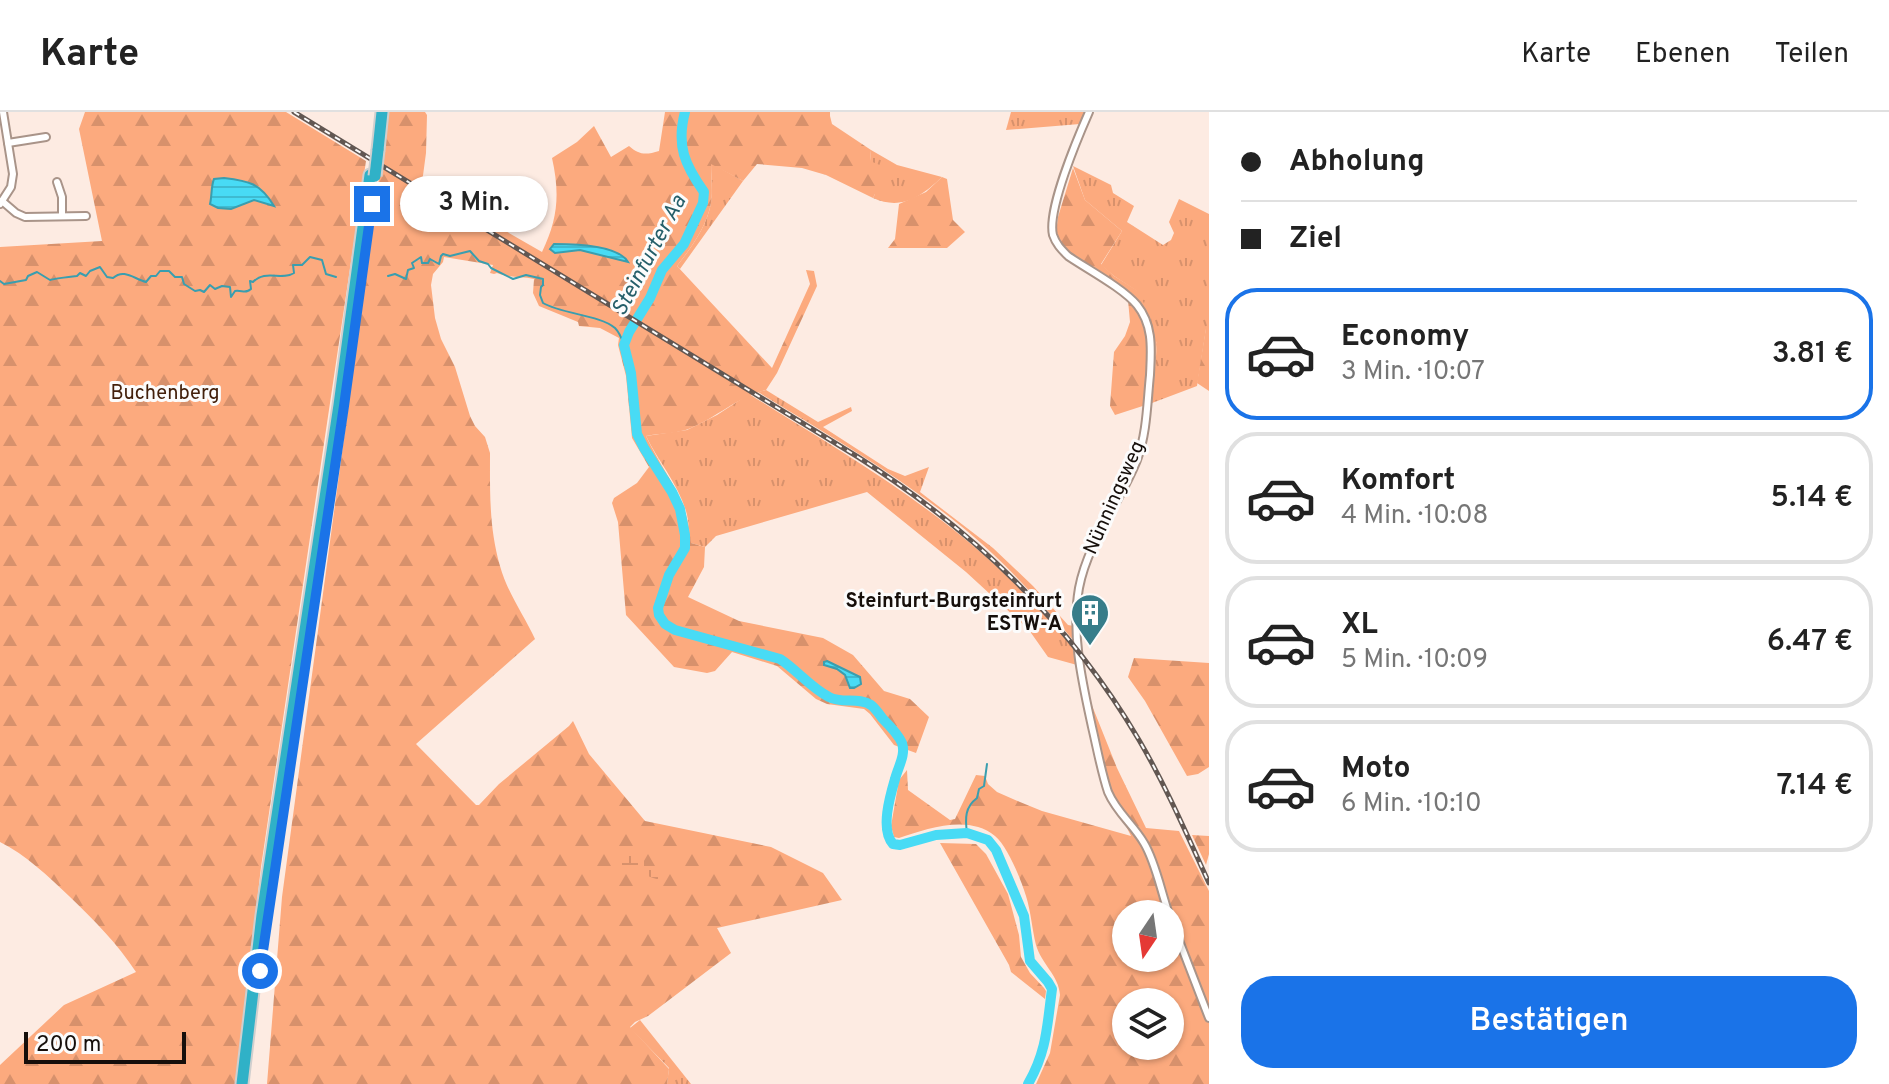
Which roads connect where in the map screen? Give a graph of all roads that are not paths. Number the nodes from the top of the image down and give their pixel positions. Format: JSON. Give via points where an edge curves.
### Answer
{"nodes":[{"id":1,"x":3,"y":112,"type":"edge"},
{"id":2,"x":379,"y":112,"type":"edge"},
{"id":3,"x":1089,"y":112,"type":"edge"},
{"id":4,"x":46,"y":137,"type":"dead end"},
{"id":5,"x":8,"y":143,"type":"junction"},
{"id":6,"x":11,"y":167,"type":"junction"},
{"id":7,"x":0,"y":169,"type":"edge"},
{"id":8,"x":57,"y":182,"type":"dead end"},
{"id":9,"x":1,"y":202,"type":"edge"},
{"id":10,"x":62,"y":216,"type":"junction"},
{"id":11,"x":86,"y":216,"type":"dead end"},
{"id":12,"x":1165,"y":900,"type":"edge"},
{"id":13,"x":1184,"y":952,"type":"edge"},
{"id":14,"x":1209,"y":1018,"type":"edge"},
{"id":15,"x":244,"y":1084,"type":"edge"}],
"edges":[{"from":1,"to":5,"type":"street"},
{"from":2,"to":15,"type":"highway","bridge":true,"via":[[344,406]]},
{"from":3,"to":12,"type":"street","name":"Nünningsweg","via":[[1056,206],[1054,236],[1068,256],[1135,303],[1147,321],[1151,356],[1140,451],[1081,580],[1078,665],[1108,792],[1148,851]]},
{"from":4,"to":5,"type":"street"},
{"from":5,"to":6,"type":"street"},
{"from":6,"to":7,"type":"street"},
{"from":6,"to":9,"type":"street","via":[[11,187]]},
{"from":8,"to":10,"type":"street"},
{"from":9,"to":10,"type":"street","via":[[25,217]]},
{"from":10,"to":11,"type":"street"},
{"from":13,"to":14,"type":"street","name":"Nünningsweg"}]}
